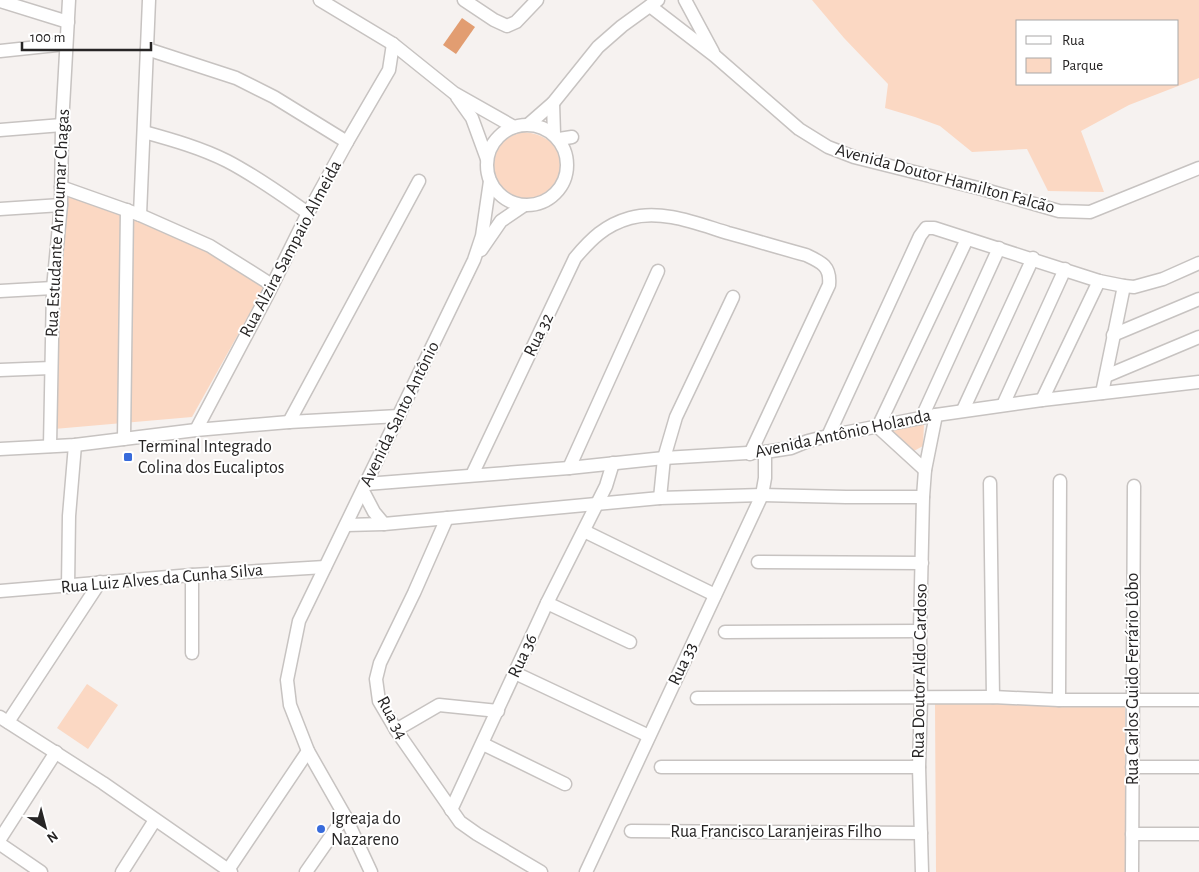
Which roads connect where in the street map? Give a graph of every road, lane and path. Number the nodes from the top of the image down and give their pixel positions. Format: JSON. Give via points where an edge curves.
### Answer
{"nodes":[{"id":1,"x":69,"y":0,"type":"edge"},
{"id":2,"x":149,"y":0,"type":"edge"},
{"id":3,"x":320,"y":0,"type":"edge"},
{"id":4,"x":464,"y":0,"type":"edge"},
{"id":5,"x":537,"y":0,"type":"edge"},
{"id":6,"x":685,"y":0,"type":"edge"},
{"id":7,"x":0,"y":1,"type":"edge"},
{"id":8,"x":654,"y":3,"type":"edge"},
{"id":9,"x":68,"y":22,"type":"junction"},
{"id":10,"x":66,"y":44,"type":"junction"},
{"id":11,"x":393,"y":44,"type":"junction"},
{"id":12,"x":147,"y":49,"type":"junction"},
{"id":13,"x":0,"y":51,"type":"edge"},
{"id":14,"x":715,"y":56,"type":"junction"},
{"id":15,"x":411,"y":58,"type":"junction"},
{"id":16,"x":390,"y":70,"type":"junction"},
{"id":17,"x":454,"y":93,"type":"junction"},
{"id":18,"x":553,"y":103,"type":"junction"},
{"id":19,"x":529,"y":124,"type":"junction"},
{"id":20,"x":62,"y":125,"type":"junction"},
{"id":21,"x":514,"y":127,"type":"junction"},
{"id":22,"x":0,"y":130,"type":"edge"},
{"id":23,"x":144,"y":132,"type":"junction"},
{"id":24,"x":556,"y":136,"type":"junction"},
{"id":25,"x":572,"y":137,"type":"dead end"},
{"id":26,"x":347,"y":142,"type":"junction"},
{"id":27,"x":487,"y":159,"type":"junction"},
{"id":28,"x":1199,"y":168,"type":"edge"},
{"id":29,"x":419,"y":181,"type":"dead end"},
{"id":30,"x":490,"y":181,"type":"junction"},
{"id":31,"x":61,"y":187,"type":"junction"},
{"id":32,"x":61,"y":205,"type":"junction"},
{"id":33,"x":523,"y":206,"type":"junction"},
{"id":34,"x":0,"y":210,"type":"edge"},
{"id":35,"x":127,"y":210,"type":"junction"},
{"id":36,"x":308,"y":213,"type":"junction"},
{"id":37,"x":140,"y":215,"type":"junction"},
{"id":38,"x":967,"y":239,"type":"junction"},
{"id":39,"x":999,"y":248,"type":"junction"},
{"id":40,"x":1033,"y":258,"type":"junction"},
{"id":41,"x":474,"y":260,"type":"junction"},
{"id":42,"x":1199,"y":263,"type":"edge"},
{"id":43,"x":1065,"y":269,"type":"junction"},
{"id":44,"x":658,"y":271,"type":"dead end"},
{"id":45,"x":1099,"y":281,"type":"junction"},
{"id":46,"x":272,"y":285,"type":"junction"},
{"id":47,"x":1124,"y":286,"type":"junction"},
{"id":48,"x":53,"y":288,"type":"junction"},
{"id":49,"x":0,"y":291,"type":"edge"},
{"id":50,"x":733,"y":297,"type":"dead end"},
{"id":51,"x":1199,"y":299,"type":"edge"},
{"id":52,"x":1113,"y":335,"type":"junction"},
{"id":53,"x":1199,"y":337,"type":"edge"},
{"id":54,"x":51,"y":368,"type":"junction"},
{"id":55,"x":0,"y":370,"type":"edge"},
{"id":56,"x":1106,"y":376,"type":"junction"},
{"id":57,"x":1199,"y":382,"type":"edge"},
{"id":58,"x":1102,"y":393,"type":"junction"},
{"id":59,"x":1042,"y":400,"type":"junction"},
{"id":60,"x":1003,"y":405,"type":"junction"},
{"id":61,"x":963,"y":410,"type":"junction"},
{"id":62,"x":936,"y":414,"type":"junction"},
{"id":63,"x":399,"y":416,"type":"junction"},
{"id":64,"x":922,"y":418,"type":"junction"},
{"id":65,"x":289,"y":422,"type":"junction"},
{"id":66,"x":878,"y":427,"type":"junction"},
{"id":67,"x":196,"y":430,"type":"junction"},
{"id":68,"x":828,"y":436,"type":"junction"},
{"id":69,"x":124,"y":439,"type":"junction"},
{"id":70,"x":75,"y":445,"type":"junction"},
{"id":71,"x":50,"y":446,"type":"junction"},
{"id":72,"x":0,"y":449,"type":"edge"},
{"id":73,"x":766,"y":452,"type":"junction"},
{"id":74,"x":750,"y":454,"type":"junction"},
{"id":75,"x":664,"y":458,"type":"junction"},
{"id":76,"x":613,"y":463,"type":"junction"},
{"id":77,"x":569,"y":468,"type":"junction"},
{"id":78,"x":925,"y":470,"type":"junction"},
{"id":79,"x":472,"y":475,"type":"junction"},
{"id":80,"x":1060,"y":480,"type":"dead end"},
{"id":81,"x":990,"y":484,"type":"dead end"},
{"id":82,"x":1134,"y":486,"type":"dead end"},
{"id":83,"x":365,"y":487,"type":"junction"},
{"id":84,"x":762,"y":494,"type":"junction"},
{"id":85,"x":923,"y":497,"type":"junction"},
{"id":86,"x":660,"y":498,"type":"junction"},
{"id":87,"x":597,"y":504,"type":"junction"},
{"id":88,"x":447,"y":518,"type":"junction"},
{"id":89,"x":384,"y":524,"type":"junction"},
{"id":90,"x":346,"y":525,"type":"junction"},
{"id":91,"x":584,"y":531,"type":"junction"},
{"id":92,"x":758,"y":562,"type":"dead end"},
{"id":93,"x":922,"y":563,"type":"junction"},
{"id":94,"x":324,"y":567,"type":"junction"},
{"id":95,"x":192,"y":575,"type":"junction"},
{"id":96,"x":100,"y":582,"type":"junction"},
{"id":97,"x":68,"y":587,"type":"junction"},
{"id":98,"x":0,"y":592,"type":"edge"},
{"id":99,"x":715,"y":594,"type":"junction"},
{"id":100,"x":547,"y":603,"type":"junction"},
{"id":101,"x":920,"y":631,"type":"junction"},
{"id":102,"x":725,"y":632,"type":"dead end"},
{"id":103,"x":630,"y":642,"type":"dead end"},
{"id":104,"x":192,"y":653,"type":"dead end"},
{"id":105,"x":515,"y":673,"type":"junction"},
{"id":106,"x":993,"y":697,"type":"junction"},
{"id":107,"x":697,"y":698,"type":"dead end"},
{"id":108,"x":921,"y":698,"type":"junction"},
{"id":109,"x":1133,"y":699,"type":"junction"},
{"id":110,"x":1059,"y":700,"type":"junction"},
{"id":111,"x":1199,"y":700,"type":"edge"},
{"id":112,"x":498,"y":711,"type":"junction"},
{"id":113,"x":2,"y":719,"type":"edge"},
{"id":114,"x":396,"y":730,"type":"junction"},
{"id":115,"x":649,"y":736,"type":"junction"},
{"id":116,"x":483,"y":744,"type":"junction"},
{"id":117,"x":308,"y":751,"type":"junction"},
{"id":118,"x":56,"y":752,"type":"junction"},
{"id":119,"x":661,"y":767,"type":"dead end"},
{"id":120,"x":919,"y":767,"type":"junction"},
{"id":121,"x":1199,"y":767,"type":"edge"},
{"id":122,"x":1132,"y":768,"type":"junction"},
{"id":123,"x":565,"y":784,"type":"dead end"},
{"id":124,"x":451,"y":810,"type":"junction"},
{"id":125,"x":345,"y":816,"type":"junction"},
{"id":126,"x":155,"y":820,"type":"junction"},
{"id":127,"x":631,"y":831,"type":"dead end"},
{"id":128,"x":921,"y":834,"type":"junction"},
{"id":129,"x":1132,"y":834,"type":"junction"},
{"id":130,"x":1199,"y":834,"type":"edge"},
{"id":131,"x":0,"y":839,"type":"edge"},
{"id":132,"x":0,"y":844,"type":"edge"},
{"id":133,"x":223,"y":870,"type":"edge"},
{"id":134,"x":41,"y":872,"type":"edge"},
{"id":135,"x":122,"y":872,"type":"edge"},
{"id":136,"x":306,"y":872,"type":"edge"},
{"id":137,"x":371,"y":872,"type":"edge"},
{"id":138,"x":541,"y":872,"type":"edge"},
{"id":139,"x":586,"y":872,"type":"edge"},
{"id":140,"x":922,"y":872,"type":"edge"},
{"id":141,"x":1132,"y":872,"type":"edge"}],
"edges":[{"from":1,"to":9,"type":"street","name":"Rua Estudante Arnoumar Chagas"},
{"from":2,"to":12,"type":"street"},
{"from":3,"to":11,"type":"street"},
{"from":4,"to":5,"type":"street","via":[[507,26],[516,22]]},
{"from":6,"to":14,"type":"street","name":"Avenida Doutor Hamilton Falcão"},
{"from":7,"to":9,"type":"street"},
{"from":8,"to":14,"type":"street","name":"Avenida Doutor Hamilton Falcão"},
{"from":8,"to":18,"type":"street","via":[[598,47]]},
{"from":9,"to":10,"type":"street","name":"Rua Estudante Arnoumar Chagas"},
{"from":10,"to":13,"type":"street"},
{"from":10,"to":20,"type":"street","name":"Rua Estudante Arnoumar Chagas"},
{"from":11,"to":15,"type":"street"},
{"from":11,"to":16,"type":"street","name":"Rua Alzira Sampaio Almeida"},
{"from":12,"to":23,"type":"street"},
{"from":12,"to":26,"type":"street","via":[[236,78],[274,97]]},
{"from":14,"to":28,"type":"street","name":"Avenida Doutor Hamilton Falcão","via":[[799,129],[828,147],[854,157],[1060,211],[1090,212]]},
{"from":15,"to":16,"type":"street","name":"Rua Alzira Sampaio Almeida"},
{"from":15,"to":17,"type":"street"},
{"from":16,"to":26,"type":"street","name":"Rua Alzira Sampaio Almeida"},
{"from":17,"to":21,"type":"street"},
{"from":17,"to":27,"type":"street","via":[[472,118]]},
{"from":18,"to":19,"type":"street"},
{"from":18,"to":24,"type":"street"},
{"from":19,"to":21,"type":"street"},
{"from":19,"to":24,"type":"street","via":[[542,127]]},
{"from":20,"to":22,"type":"street"},
{"from":20,"to":31,"type":"street","name":"Rua Estudante Arnoumar Chagas"},
{"from":21,"to":27,"type":"street","via":[[496,139]]},
{"from":23,"to":36,"type":"street","via":[[187,144],[227,161]]},
{"from":23,"to":37,"type":"street"},
{"from":24,"to":25,"type":"street"},
{"from":24,"to":33,"type":"street","via":[[566,150],[566,178],[550,199],[537,205]]},
{"from":26,"to":36,"type":"street","name":"Rua Alzira Sampaio Almeida"},
{"from":27,"to":30,"type":"street"},
{"from":29,"to":65,"type":"street"},
{"from":30,"to":33,"type":"street","via":[[503,198]]},
{"from":30,"to":41,"type":"street","name":"Avenida Santo Antônio","via":[[482,236]]},
{"from":31,"to":32,"type":"street","name":"Rua Estudante Arnoumar Chagas"},
{"from":31,"to":35,"type":"street"},
{"from":32,"to":34,"type":"street"},
{"from":32,"to":48,"type":"street","name":"Rua Estudante Arnoumar Chagas"},
{"from":33,"to":41,"type":"street","name":"Avenida Santo Antônio","via":[[501,221]]},
{"from":35,"to":37,"type":"street"},
{"from":35,"to":69,"type":"street"},
{"from":36,"to":46,"type":"street","name":"Rua Alzira Sampaio Almeida"},
{"from":37,"to":46,"type":"street","via":[[210,246]]},
{"from":38,"to":39,"type":"street"},
{"from":38,"to":66,"type":"street"},
{"from":38,"to":68,"type":"street","via":[[934,228],[926,228],[920,236]]},
{"from":39,"to":40,"type":"street"},
{"from":39,"to":64,"type":"street"},
{"from":40,"to":43,"type":"street"},
{"from":40,"to":61,"type":"street"},
{"from":41,"to":63,"type":"street","name":"Avenida Santo Antônio"},
{"from":42,"to":47,"type":"street","via":[[1162,279],[1134,287]]},
{"from":43,"to":45,"type":"street"},
{"from":43,"to":60,"type":"street"},
{"from":44,"to":77,"type":"street"},
{"from":45,"to":47,"type":"street"},
{"from":45,"to":59,"type":"street"},
{"from":46,"to":67,"type":"street","name":"Rua Alzira Sampaio Almeida"},
{"from":47,"to":52,"type":"street"},
{"from":48,"to":49,"type":"street"},
{"from":48,"to":54,"type":"street","name":"Rua Estudante Arnoumar Chagas"},
{"from":50,"to":75,"type":"street","via":[[676,417]]},
{"from":51,"to":52,"type":"street"},
{"from":52,"to":56,"type":"street"},
{"from":53,"to":56,"type":"street"},
{"from":54,"to":55,"type":"street"},
{"from":54,"to":71,"type":"street","name":"Rua Estudante Arnoumar Chagas"},
{"from":56,"to":58,"type":"street"},
{"from":57,"to":58,"type":"street","name":"Avenida Antônio Holanda"},
{"from":58,"to":59,"type":"street","name":"Avenida Antônio Holanda"},
{"from":59,"to":60,"type":"street","name":"Avenida Antônio Holanda"},
{"from":60,"to":61,"type":"street","name":"Avenida Antônio Holanda"},
{"from":61,"to":62,"type":"street","name":"Avenida Antônio Holanda"},
{"from":62,"to":64,"type":"street","name":"Avenida Antônio Holanda"},
{"from":62,"to":78,"type":"street","name":"Rua Doutor Aldo Cardoso"},
{"from":63,"to":65,"type":"street"},
{"from":63,"to":83,"type":"street","name":"Avenida Santo Antônio"},
{"from":64,"to":66,"type":"street","name":"Avenida Antônio Holanda"},
{"from":65,"to":67,"type":"street"},
{"from":66,"to":68,"type":"street","name":"Avenida Antônio Holanda"},
{"from":66,"to":78,"type":"street"},
{"from":67,"to":69,"type":"street"},
{"from":68,"to":73,"type":"street","name":"Avenida Antônio Holanda"},
{"from":69,"to":70,"type":"street"},
{"from":70,"to":71,"type":"street"},
{"from":70,"to":97,"type":"street","via":[[68,516]]},
{"from":71,"to":72,"type":"street"},
{"from":73,"to":74,"type":"street","name":"Avenida Antônio Holanda"},
{"from":73,"to":84,"type":"street","name":"Rua 33"},
{"from":74,"to":75,"type":"street","name":"Avenida Antônio Holanda"},
{"from":74,"to":79,"type":"street","name":"Rua 32","via":[[829,285],[830,276],[819,261],[806,255],[676,218],[650,215],[609,226],[590,240],[576,258]]},
{"from":75,"to":76,"type":"street","name":"Avenida Antônio Holanda"},
{"from":75,"to":86,"type":"street"},
{"from":76,"to":77,"type":"street","name":"Avenida Antônio Holanda"},
{"from":76,"to":87,"type":"street","name":"Rua 36"},
{"from":77,"to":79,"type":"street","name":"Avenida Antônio Holanda"},
{"from":78,"to":85,"type":"street","name":"Rua Doutor Aldo Cardoso"},
{"from":79,"to":83,"type":"street","name":"Avenida Antônio Holanda"},
{"from":80,"to":110,"type":"street"},
{"from":81,"to":106,"type":"street"},
{"from":82,"to":109,"type":"street","name":"Rua Carlos Guido Ferrário Lôbo"},
{"from":83,"to":89,"type":"street","via":[[374,512]]},
{"from":83,"to":90,"type":"street","name":"Avenida Santo Antônio"},
{"from":84,"to":85,"type":"street"},
{"from":84,"to":86,"type":"street"},
{"from":84,"to":99,"type":"street","name":"Rua 33"},
{"from":85,"to":93,"type":"street","name":"Rua Doutor Aldo Cardoso"},
{"from":86,"to":87,"type":"street"},
{"from":87,"to":88,"type":"street"},
{"from":87,"to":91,"type":"street","name":"Rua 36"},
{"from":88,"to":89,"type":"street"},
{"from":88,"to":114,"type":"street","name":"Rua 34","via":[[380,663],[376,679],[379,701]]},
{"from":89,"to":90,"type":"street"},
{"from":90,"to":94,"type":"street","name":"Avenida Santo Antônio"},
{"from":91,"to":99,"type":"street"},
{"from":91,"to":100,"type":"street","name":"Rua 36"},
{"from":92,"to":93,"type":"street"},
{"from":93,"to":101,"type":"street","name":"Rua Doutor Aldo Cardoso"},
{"from":94,"to":95,"type":"street","name":"Rua Luiz Alves da Cunha Silva"},
{"from":94,"to":117,"type":"street","name":"Avenida Santo Antônio","via":[[299,621],[287,680],[290,705]]},
{"from":95,"to":96,"type":"street","name":"Rua Luiz Alves da Cunha Silva"},
{"from":95,"to":104,"type":"street"},
{"from":96,"to":97,"type":"street","name":"Rua Luiz Alves da Cunha Silva"},
{"from":96,"to":113,"type":"street"},
{"from":97,"to":98,"type":"street","name":"Rua Luiz Alves da Cunha Silva"},
{"from":99,"to":115,"type":"street","name":"Rua 33"},
{"from":100,"to":103,"type":"street"},
{"from":100,"to":105,"type":"street","name":"Rua 36"},
{"from":101,"to":102,"type":"street"},
{"from":101,"to":108,"type":"street","name":"Rua Doutor Aldo Cardoso"},
{"from":105,"to":112,"type":"street","name":"Rua 36"},
{"from":105,"to":115,"type":"street"},
{"from":106,"to":108,"type":"street"},
{"from":106,"to":110,"type":"street"},
{"from":107,"to":108,"type":"street"},
{"from":108,"to":120,"type":"street","name":"Rua Doutor Aldo Cardoso"},
{"from":109,"to":110,"type":"street"},
{"from":109,"to":111,"type":"street"},
{"from":109,"to":122,"type":"street","name":"Rua Carlos Guido Ferrário Lôbo"},
{"from":112,"to":114,"type":"street","via":[[439,705]]},
{"from":112,"to":116,"type":"street","name":"Rua 36"},
{"from":113,"to":118,"type":"street"},
{"from":114,"to":124,"type":"street","name":"Rua 34"},
{"from":115,"to":139,"type":"street","name":"Rua 33"},
{"from":116,"to":123,"type":"street"},
{"from":116,"to":124,"type":"street","name":"Rua 36"},
{"from":117,"to":125,"type":"street","name":"Avenida Santo Antônio"},
{"from":117,"to":133,"type":"street"},
{"from":118,"to":126,"type":"street"},
{"from":118,"to":131,"type":"street"},
{"from":119,"to":120,"type":"street"},
{"from":120,"to":128,"type":"street","name":"Rua Doutor Aldo Cardoso"},
{"from":121,"to":122,"type":"street"},
{"from":122,"to":129,"type":"street","name":"Rua Carlos Guido Ferrário Lôbo"},
{"from":124,"to":138,"type":"street","name":"Rua 34","via":[[460,822],[477,834]]},
{"from":125,"to":136,"type":"street"},
{"from":125,"to":137,"type":"street","name":"Avenida Santo Antônio"},
{"from":126,"to":133,"type":"street"},
{"from":126,"to":135,"type":"street"},
{"from":127,"to":128,"type":"street","name":"Rua Francisco Laranjeiras Filho"},
{"from":128,"to":140,"type":"street","name":"Rua Doutor Aldo Cardoso"},
{"from":129,"to":130,"type":"street"},
{"from":129,"to":141,"type":"street","name":"Rua Carlos Guido Ferrário Lôbo"},
{"from":132,"to":134,"type":"street"}]}
